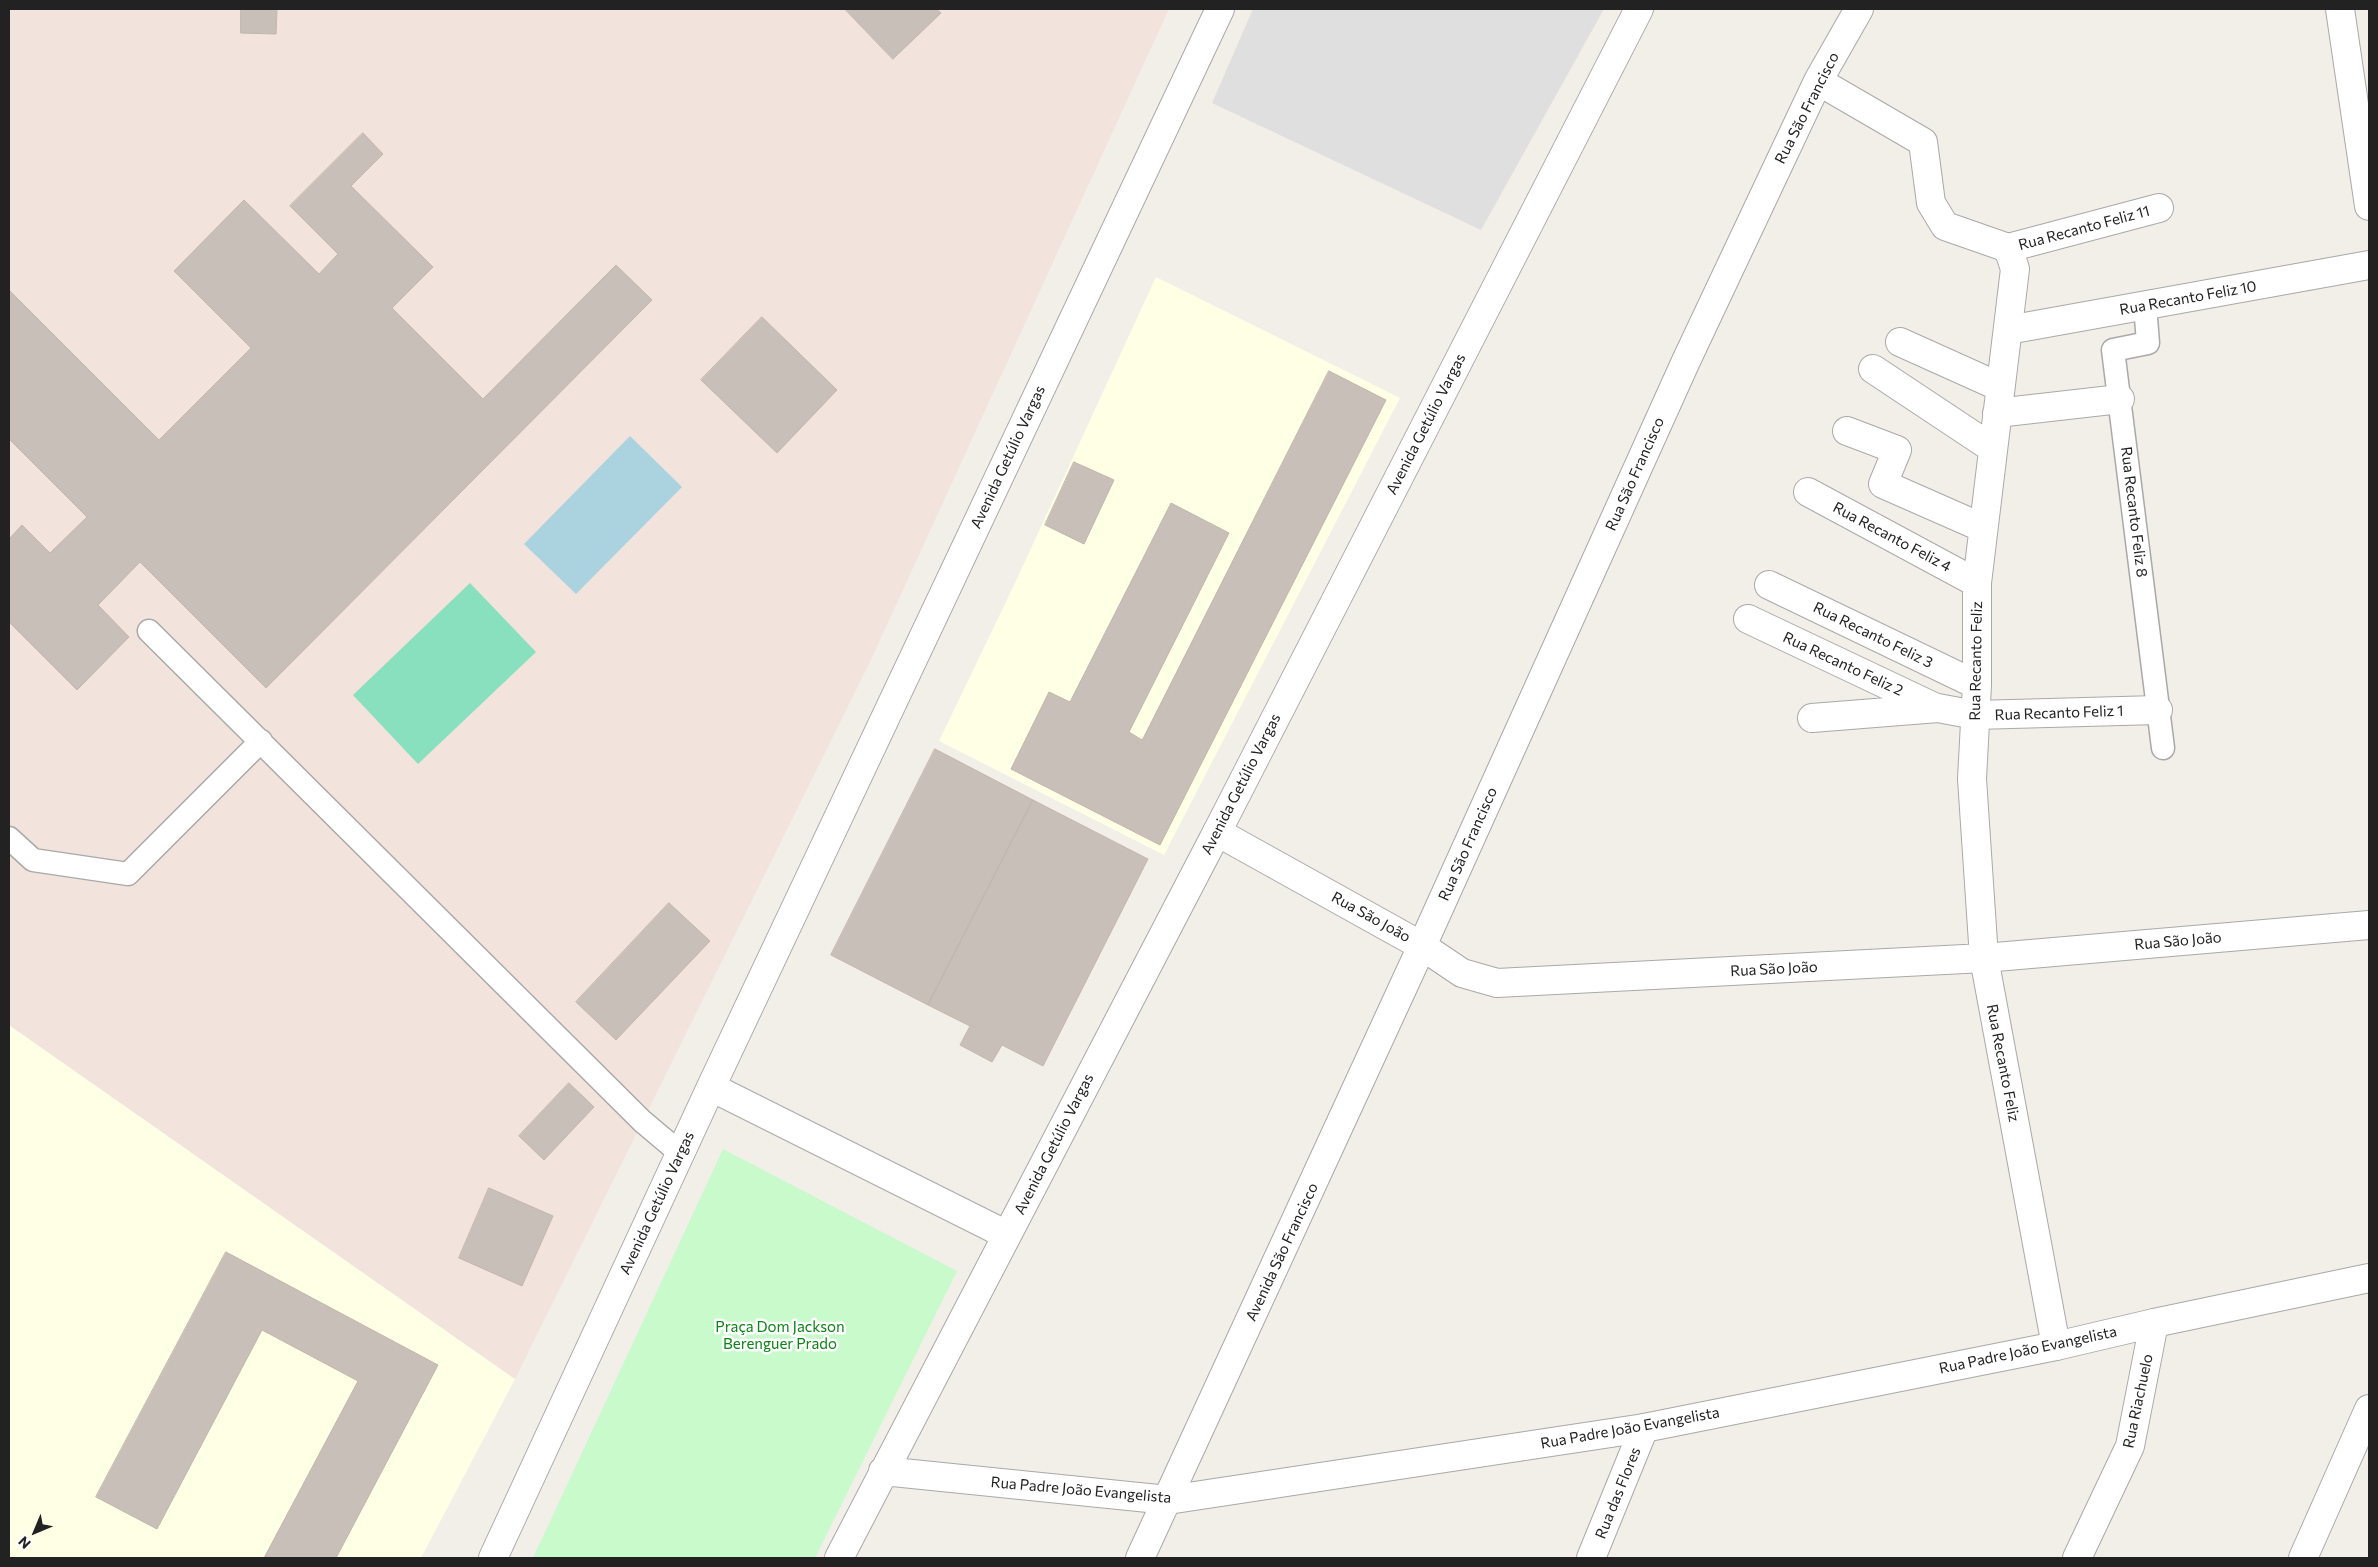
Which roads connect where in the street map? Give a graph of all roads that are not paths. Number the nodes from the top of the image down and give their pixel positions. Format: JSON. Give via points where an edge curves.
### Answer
{"nodes":[{"id":1,"x":1220,"y":9,"type":"edge"},
{"id":2,"x":1639,"y":9,"type":"edge"},
{"id":3,"x":1859,"y":9,"type":"edge"},
{"id":4,"x":2340,"y":9,"type":"edge"},
{"id":5,"x":1818,"y":81,"type":"junction"},
{"id":6,"x":2369,"y":206,"type":"edge"},
{"id":7,"x":2159,"y":208,"type":"dead end"},
{"id":8,"x":2008,"y":248,"type":"junction"},
{"id":9,"x":2369,"y":265,"type":"edge"},
{"id":10,"x":2145,"y":305,"type":"junction"},
{"id":11,"x":2008,"y":330,"type":"junction"},
{"id":12,"x":1900,"y":342,"type":"dead end"},
{"id":13,"x":1873,"y":369,"type":"dead end"},
{"id":14,"x":2120,"y":399,"type":"junction"},
{"id":15,"x":1998,"y":400,"type":"junction"},
{"id":16,"x":1847,"y":432,"type":"dead end"},
{"id":17,"x":1992,"y":448,"type":"junction"},
{"id":18,"x":1808,"y":492,"type":"dead end"},
{"id":19,"x":1983,"y":528,"type":"junction"},
{"id":20,"x":1977,"y":583,"type":"junction"},
{"id":21,"x":1769,"y":585,"type":"dead end"},
{"id":22,"x":1748,"y":619,"type":"dead end"},
{"id":23,"x":148,"y":631,"type":"dead end"},
{"id":24,"x":1977,"y":685,"type":"junction"},
{"id":25,"x":1938,"y":708,"type":"junction"},
{"id":26,"x":2158,"y":710,"type":"junction"},
{"id":27,"x":1975,"y":715,"type":"junction"},
{"id":28,"x":1812,"y":718,"type":"dead end"},
{"id":29,"x":260,"y":741,"type":"junction"},
{"id":30,"x":2163,"y":748,"type":"dead end"},
{"id":31,"x":1216,"y":832,"type":"junction"},
{"id":32,"x":9,"y":838,"type":"edge"},
{"id":33,"x":2369,"y":925,"type":"edge"},
{"id":34,"x":1422,"y":946,"type":"junction"},
{"id":35,"x":1984,"y":958,"type":"junction"},
{"id":36,"x":711,"y":1087,"type":"junction"},
{"id":37,"x":680,"y":1153,"type":"junction"},
{"id":38,"x":1007,"y":1235,"type":"junction"},
{"id":39,"x":2369,"y":1278,"type":"edge"},
{"id":40,"x":2154,"y":1323,"type":"junction"},
{"id":41,"x":2056,"y":1346,"type":"junction"},
{"id":42,"x":2369,"y":1409,"type":"edge"},
{"id":43,"x":1644,"y":1428,"type":"junction"},
{"id":44,"x":884,"y":1471,"type":"junction"},
{"id":45,"x":1168,"y":1500,"type":"junction"},
{"id":46,"x":493,"y":1558,"type":"edge"},
{"id":47,"x":839,"y":1558,"type":"edge"},
{"id":48,"x":1140,"y":1558,"type":"edge"},
{"id":49,"x":1591,"y":1558,"type":"edge"},
{"id":50,"x":2077,"y":1558,"type":"edge"},
{"id":51,"x":2303,"y":1558,"type":"edge"}],
"edges":[{"from":1,"to":36,"type":"street","name":"Avenida Getúlio Vargas"},
{"from":2,"to":31,"type":"street","name":"Avenida Getúlio Vargas"},
{"from":3,"to":5,"type":"street","name":"Rua São Francisco"},
{"from":4,"to":6,"type":"street"},
{"from":5,"to":8,"type":"street","via":[[1922,142],[1931,203],[1945,226]]},
{"from":5,"to":34,"type":"street","name":"Rua São Francisco","via":[[1682,370]]},
{"from":7,"to":8,"type":"street","name":"Rua Recanto Feliz 11"},
{"from":8,"to":11,"type":"street","name":"Rua Recanto Feliz","via":[[2015,269]]},
{"from":9,"to":10,"type":"street","name":"Rua Recanto Feliz 10"},
{"from":10,"to":11,"type":"street","name":"Rua Recanto Feliz 10"},
{"from":10,"to":14,"type":"lane","name":"Rua Recanto Feliz 8","via":[[2148,343],[2113,350]]},
{"from":11,"to":15,"type":"street","name":"Rua Recanto Feliz"},
{"from":12,"to":15,"type":"street"},
{"from":13,"to":17,"type":"street"},
{"from":14,"to":15,"type":"street"},
{"from":14,"to":26,"type":"lane","name":"Rua Recanto Feliz 8"},
{"from":15,"to":17,"type":"street","name":"Rua Recanto Feliz"},
{"from":16,"to":19,"type":"street","via":[[1897,450],[1883,484]]},
{"from":17,"to":19,"type":"street","name":"Rua Recanto Feliz"},
{"from":18,"to":20,"type":"street","name":"Rua Recanto Feliz 4"},
{"from":19,"to":20,"type":"street","name":"Rua Recanto Feliz"},
{"from":20,"to":24,"type":"street","name":"Rua Recanto Feliz"},
{"from":21,"to":24,"type":"street","name":"Rua Recanto Feliz 3"},
{"from":22,"to":25,"type":"street","name":"Rua Recanto Feliz 2"},
{"from":23,"to":29,"type":"lane"},
{"from":24,"to":27,"type":"street","name":"Rua Recanto Feliz"},
{"from":25,"to":27,"type":"street","name":"Rua Recanto Feliz 1"},
{"from":25,"to":28,"type":"street","name":"Rua Recanto Feliz 1"},
{"from":26,"to":27,"type":"street","name":"Rua Recanto Feliz 1"},
{"from":26,"to":30,"type":"lane","name":"Rua Recanto Feliz 8"},
{"from":27,"to":35,"type":"street","name":"Rua Recanto Feliz","via":[[1972,780]]},
{"from":29,"to":32,"type":"lane","via":[[128,874],[32,860]]},
{"from":29,"to":37,"type":"lane","via":[[642,1121]]},
{"from":31,"to":34,"type":"street","name":"Rua São João"},
{"from":31,"to":38,"type":"street","name":"Avenida Getúlio Vargas"},
{"from":33,"to":35,"type":"street","name":"Rua São João"},
{"from":34,"to":35,"type":"street","name":"Rua São João","via":[[1462,973],[1497,982]]},
{"from":34,"to":45,"type":"street","name":"Avenida São Francisco"},
{"from":35,"to":41,"type":"street","name":"Rua Recanto Feliz"},
{"from":36,"to":37,"type":"street","name":"Avenida Getúlio Vargas"},
{"from":36,"to":38,"type":"street"},
{"from":37,"to":46,"type":"street","name":"Avenida Getúlio Vargas"},
{"from":38,"to":44,"type":"street","name":"Avenida Getúlio Vargas"},
{"from":39,"to":40,"type":"street","name":"Rua Padre João Evangelista"},
{"from":40,"to":41,"type":"street","name":"Rua Padre João Evangelista"},
{"from":40,"to":50,"type":"street","name":"Rua Riachuelo","via":[[2130,1446]]},
{"from":41,"to":43,"type":"street","name":"Rua Padre João Evangelista"},
{"from":42,"to":51,"type":"street"},
{"from":43,"to":45,"type":"street","name":"Rua Padre João Evangelista"},
{"from":43,"to":49,"type":"street","name":"Rua das Flores"},
{"from":44,"to":45,"type":"street","name":"Rua Padre João Evangelista"},
{"from":44,"to":47,"type":"street","name":"Avenida Getúlio Vargas"},
{"from":45,"to":48,"type":"street","name":"Avenida São Francisco"}]}
